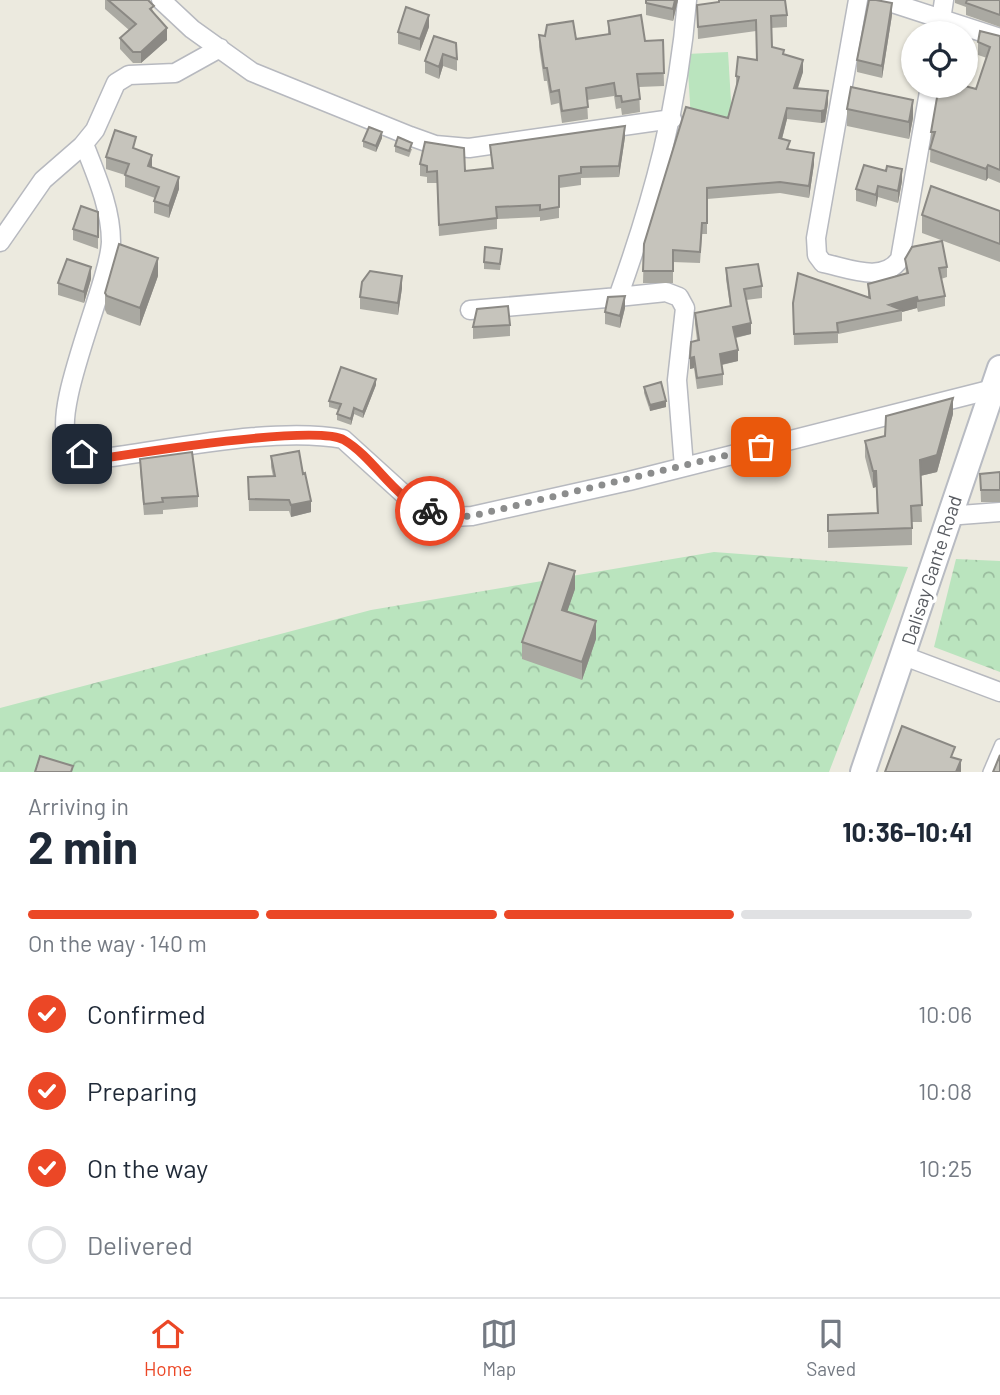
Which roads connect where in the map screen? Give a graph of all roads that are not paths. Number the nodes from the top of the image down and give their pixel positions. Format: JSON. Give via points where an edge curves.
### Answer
{"nodes":[{"id":1,"x":161,"y":0,"type":"edge"},
{"id":2,"x":687,"y":0,"type":"edge"},
{"id":3,"x":858,"y":0,"type":"edge"},
{"id":4,"x":883,"y":0,"type":"edge"},
{"id":5,"x":942,"y":17,"type":"edge"},
{"id":6,"x":1000,"y":38,"type":"edge"},
{"id":7,"x":220,"y":48,"type":"junction"},
{"id":8,"x":928,"y":98,"type":"edge"},
{"id":9,"x":672,"y":119,"type":"junction"},
{"id":10,"x":84,"y":144,"type":"junction"},
{"id":11,"x":0,"y":242,"type":"edge"},
{"id":12,"x":618,"y":297,"type":"junction"},
{"id":13,"x":470,"y":310,"type":"dead end"},
{"id":14,"x":998,"y":381,"type":"edge"},
{"id":15,"x":684,"y":467,"type":"junction"},
{"id":16,"x":1000,"y":512,"type":"edge"},
{"id":17,"x":947,"y":516,"type":"junction"},
{"id":18,"x":904,"y":656,"type":"junction"},
{"id":19,"x":1000,"y":692,"type":"edge"},
{"id":20,"x":1000,"y":744,"type":"edge"},
{"id":21,"x":863,"y":772,"type":"edge"},
{"id":22,"x":988,"y":772,"type":"edge"}],
"edges":[{"from":1,"to":7,"type":"street"},
{"from":2,"to":9,"type":"street"},
{"from":3,"to":8,"type":"street","via":[[816,238],[817,255],[823,262],[881,274],[893,270],[900,259]]},
{"from":4,"to":5,"type":"street"},
{"from":5,"to":6,"type":"street"},
{"from":7,"to":9,"type":"street","via":[[252,72],[435,145],[469,148]]},
{"from":7,"to":10,"type":"street","via":[[175,73],[129,75],[116,83]]},
{"from":9,"to":12,"type":"street","via":[[654,192]]},
{"from":10,"to":11,"type":"street","via":[[43,180]]},
{"from":10,"to":15,"type":"street","via":[[104,198],[111,243],[63,429],[70,445],[82,454],[105,458],[292,436],[343,439],[419,508],[452,517],[515,508]]},
{"from":12,"to":13,"type":"street"},
{"from":12,"to":15,"type":"street","via":[[666,292],[679,297],[685,308],[677,380]]},
{"from":14,"to":15,"type":"street"},
{"from":14,"to":17,"type":"main road","name":"Dalisay Gante Road"},
{"from":16,"to":17,"type":"street"},
{"from":17,"to":18,"type":"main road","name":"Dalisay Gante Road"},
{"from":18,"to":19,"type":"street"},
{"from":18,"to":21,"type":"main road","name":"Dalisay Gante Road"},
{"from":20,"to":22,"type":"lane"}]}
